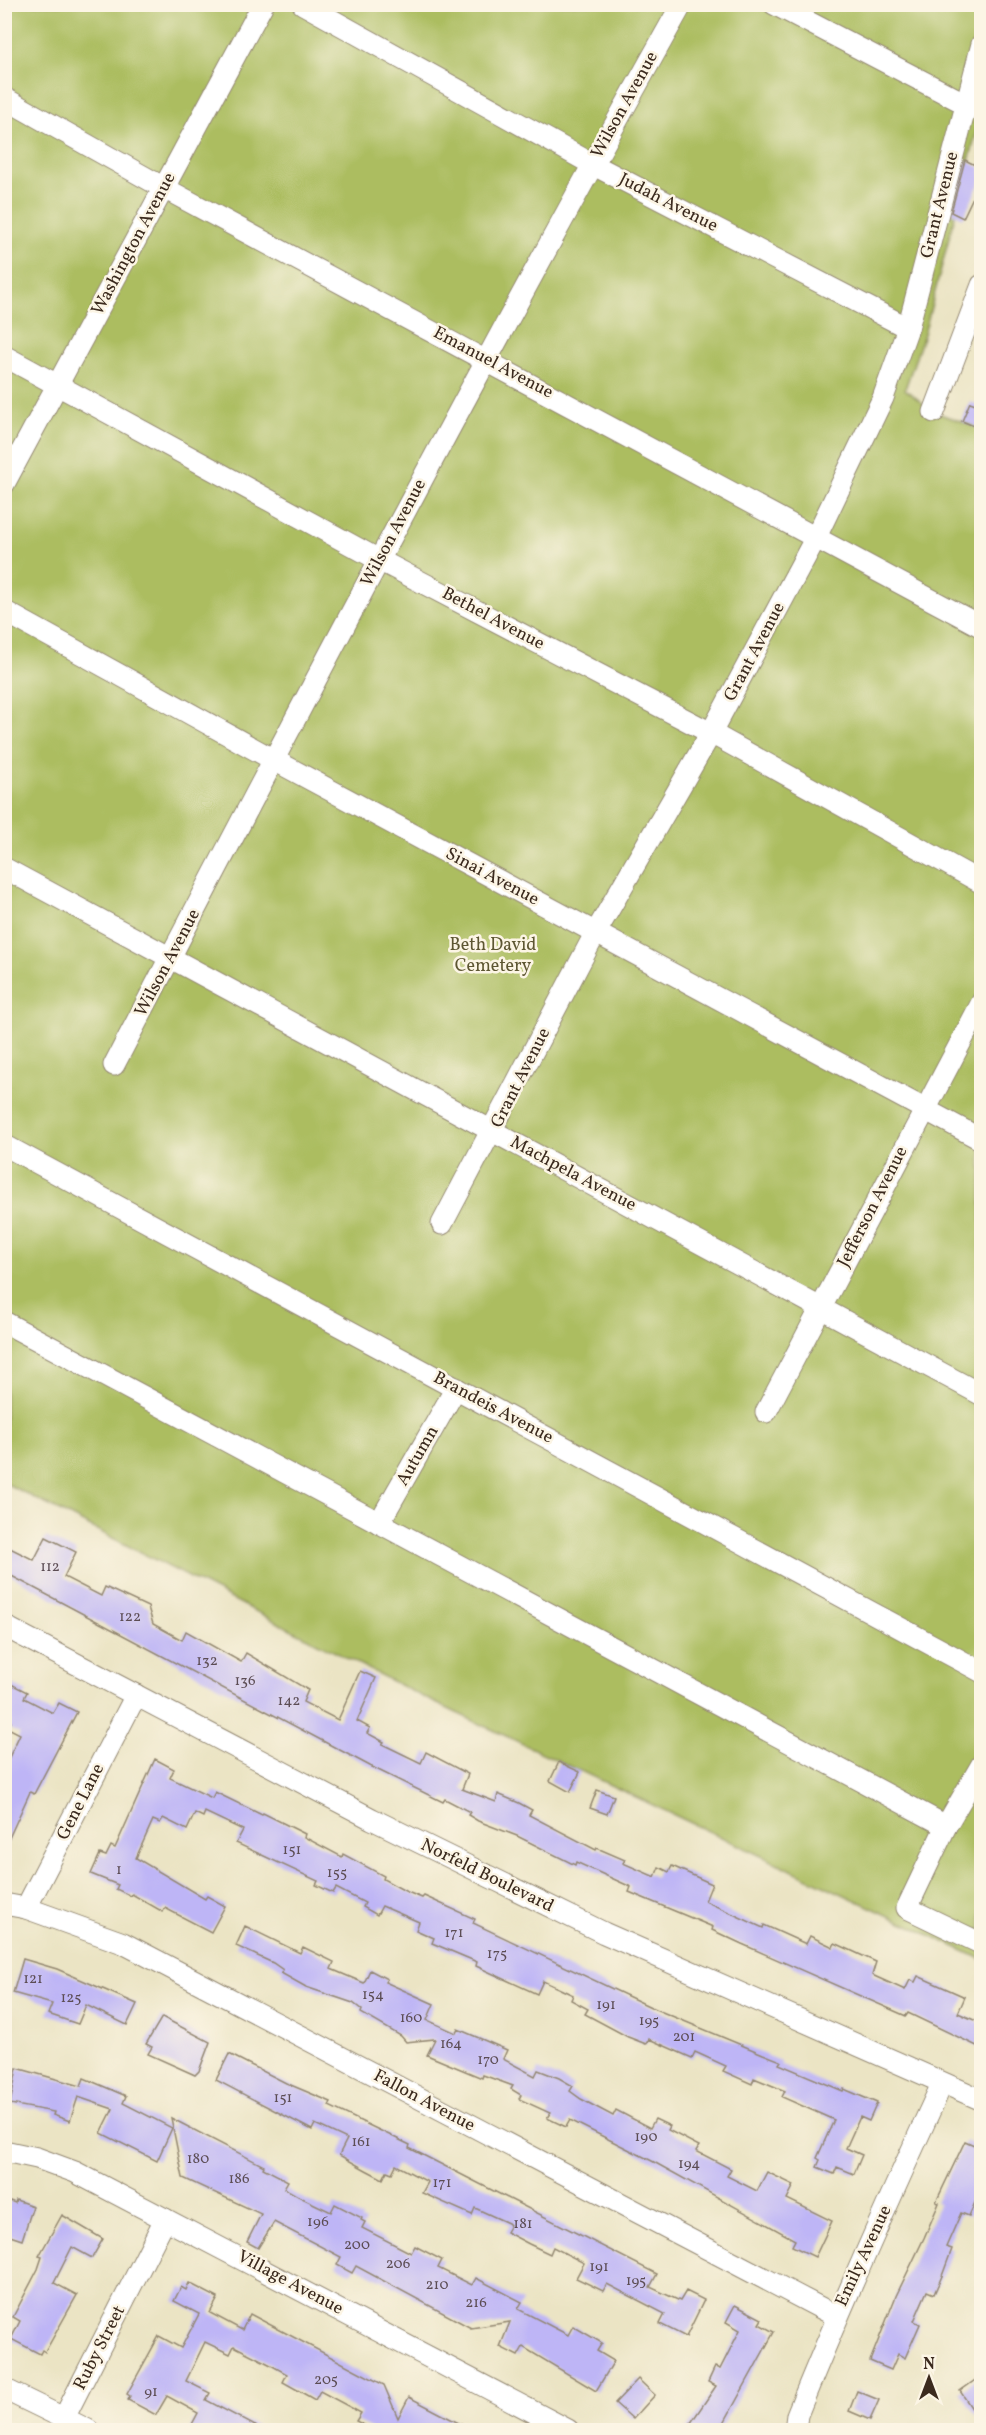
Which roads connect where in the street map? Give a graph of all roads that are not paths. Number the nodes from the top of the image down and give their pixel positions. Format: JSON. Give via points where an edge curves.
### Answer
{"nodes":[{"id":1,"x":263,"y":4,"type":"edge"},
{"id":2,"x":303,"y":4,"type":"edge"},
{"id":3,"x":682,"y":4,"type":"edge"},
{"id":4,"x":774,"y":4,"type":"edge"},
{"id":5,"x":981,"y":44,"type":"edge"},
{"id":6,"x":4,"y":98,"type":"edge"},
{"id":7,"x":966,"y":104,"type":"junction"},
{"id":8,"x":592,"y":164,"type":"junction"},
{"id":9,"x":164,"y":188,"type":"junction"},
{"id":10,"x":981,"y":285,"type":"edge"},
{"id":11,"x":908,"y":328,"type":"junction"},
{"id":12,"x":4,"y":357,"type":"edge"},
{"id":13,"x":488,"y":360,"type":"junction"},
{"id":14,"x":58,"y":386,"type":"junction"},
{"id":15,"x":934,"y":412,"type":"dead end"},
{"id":16,"x":4,"y":484,"type":"edge"},
{"id":17,"x":814,"y":539,"type":"junction"},
{"id":18,"x":380,"y":560,"type":"junction"},
{"id":19,"x":4,"y":611,"type":"edge"},
{"id":20,"x":981,"y":627,"type":"edge"},
{"id":21,"x":711,"y":733,"type":"junction"},
{"id":22,"x":274,"y":760,"type":"junction"},
{"id":23,"x":4,"y":868,"type":"edge"},
{"id":24,"x":981,"y":883,"type":"edge"},
{"id":25,"x":596,"y":932,"type":"junction"},
{"id":26,"x":171,"y":957,"type":"junction"},
{"id":27,"x":981,"y":1002,"type":"edge"},
{"id":28,"x":114,"y":1065,"type":"dead end"},
{"id":29,"x":923,"y":1109,"type":"junction"},
{"id":30,"x":493,"y":1131,"type":"junction"},
{"id":31,"x":981,"y":1140,"type":"edge"},
{"id":32,"x":4,"y":1145,"type":"edge"},
{"id":33,"x":442,"y":1224,"type":"dead end"},
{"id":34,"x":821,"y":1308,"type":"junction"},
{"id":35,"x":4,"y":1322,"type":"edge"},
{"id":36,"x":456,"y":1388,"type":"junction"},
{"id":37,"x":981,"y":1395,"type":"edge"},
{"id":38,"x":766,"y":1412,"type":"dead end"},
{"id":39,"x":380,"y":1523,"type":"junction"},
{"id":40,"x":4,"y":1626,"type":"edge"},
{"id":41,"x":981,"y":1672,"type":"edge"},
{"id":42,"x":136,"y":1695,"type":"junction"},
{"id":43,"x":981,"y":1764,"type":"edge"},
{"id":44,"x":946,"y":1826,"type":"junction"},
{"id":45,"x":4,"y":1904,"type":"edge"},
{"id":46,"x":26,"y":1908,"type":"junction"},
{"id":47,"x":981,"y":1944,"type":"edge"},
{"id":48,"x":942,"y":2084,"type":"junction"},
{"id":49,"x":981,"y":2100,"type":"edge"},
{"id":50,"x":4,"y":2151,"type":"edge"},
{"id":51,"x":165,"y":2219,"type":"junction"},
{"id":52,"x":836,"y":2316,"type":"junction"},
{"id":53,"x":4,"y":2389,"type":"edge"},
{"id":54,"x":64,"y":2418,"type":"junction"},
{"id":55,"x":88,"y":2430,"type":"edge"},
{"id":56,"x":568,"y":2430,"type":"edge"},
{"id":57,"x":795,"y":2430,"type":"edge"}],
"edges":[{"from":1,"to":9,"type":"street","name":"Washington Avenue"},
{"from":2,"to":8,"type":"street","name":"Judah Avenue"},
{"from":3,"to":8,"type":"street","name":"Wilson Avenue"},
{"from":4,"to":7,"type":"street"},
{"from":5,"to":7,"type":"street","name":"Grant Avenue"},
{"from":6,"to":9,"type":"street","name":"Emanuel Avenue"},
{"from":7,"to":11,"type":"street","name":"Grant Avenue"},
{"from":8,"to":11,"type":"street","name":"Judah Avenue"},
{"from":8,"to":13,"type":"street","name":"Wilson Avenue"},
{"from":9,"to":13,"type":"street","name":"Emanuel Avenue"},
{"from":9,"to":14,"type":"street","name":"Washington Avenue"},
{"from":10,"to":15,"type":"street"},
{"from":11,"to":17,"type":"street","name":"Grant Avenue","via":[[883,398]]},
{"from":12,"to":14,"type":"street","name":"Bethel Avenue"},
{"from":13,"to":17,"type":"street","name":"Emanuel Avenue"},
{"from":13,"to":18,"type":"street","name":"Wilson Avenue"},
{"from":14,"to":16,"type":"street","name":"Washington Avenue"},
{"from":14,"to":18,"type":"street","name":"Bethel Avenue"},
{"from":17,"to":20,"type":"street","name":"Emanuel Avenue"},
{"from":17,"to":21,"type":"street","name":"Grant Avenue"},
{"from":18,"to":21,"type":"street","name":"Bethel Avenue"},
{"from":18,"to":22,"type":"street","name":"Wilson Avenue"},
{"from":19,"to":22,"type":"street","name":"Sinai Avenue"},
{"from":21,"to":24,"type":"street","name":"Bethel Avenue"},
{"from":21,"to":25,"type":"street","name":"Grant Avenue"},
{"from":22,"to":25,"type":"street","name":"Sinai Avenue"},
{"from":22,"to":26,"type":"street","name":"Wilson Avenue"},
{"from":23,"to":26,"type":"street","name":"Machpela Avenue"},
{"from":25,"to":29,"type":"street","name":"Sinai Avenue"},
{"from":25,"to":30,"type":"street","name":"Grant Avenue"},
{"from":26,"to":28,"type":"street","name":"Wilson Avenue"},
{"from":26,"to":30,"type":"street","name":"Machpela Avenue"},
{"from":27,"to":29,"type":"street","name":"Jefferson Avenue"},
{"from":29,"to":31,"type":"street","name":"Sinai Avenue"},
{"from":29,"to":34,"type":"street","name":"Jefferson Avenue"},
{"from":30,"to":33,"type":"street","name":"Grant Avenue"},
{"from":30,"to":34,"type":"street","name":"Machpela Avenue"},
{"from":32,"to":36,"type":"street","name":"Brandeis Avenue"},
{"from":34,"to":37,"type":"street","name":"Machpela Avenue"},
{"from":34,"to":38,"type":"street","name":"Jefferson Avenue"},
{"from":35,"to":39,"type":"street"},
{"from":36,"to":39,"type":"street","name":"Autumn"},
{"from":36,"to":41,"type":"street","name":"Brandeis Avenue"},
{"from":39,"to":44,"type":"street"},
{"from":40,"to":42,"type":"street","name":"Norfeld Boulevard"},
{"from":42,"to":46,"type":"street","name":"Gene Lane"},
{"from":42,"to":48,"type":"street","name":"Norfeld Boulevard","via":[[372,1819],[604,1933]]},
{"from":43,"to":44,"type":"street"},
{"from":44,"to":47,"type":"street","via":[[907,1908]]},
{"from":45,"to":46,"type":"street","name":"Fallon Avenue"},
{"from":46,"to":52,"type":"street","name":"Fallon Avenue","via":[[123,1943]]},
{"from":48,"to":49,"type":"street","name":"Norfeld Boulevard"},
{"from":48,"to":52,"type":"street","name":"Emily Avenue"},
{"from":50,"to":51,"type":"street","name":"Village Avenue","via":[[75,2172]]},
{"from":51,"to":54,"type":"street","name":"Ruby Street"},
{"from":51,"to":56,"type":"street","name":"Village Avenue"},
{"from":52,"to":57,"type":"street","name":"Emily Avenue","via":[[797,2415]]},
{"from":53,"to":54,"type":"street"},
{"from":54,"to":55,"type":"street"}]}
